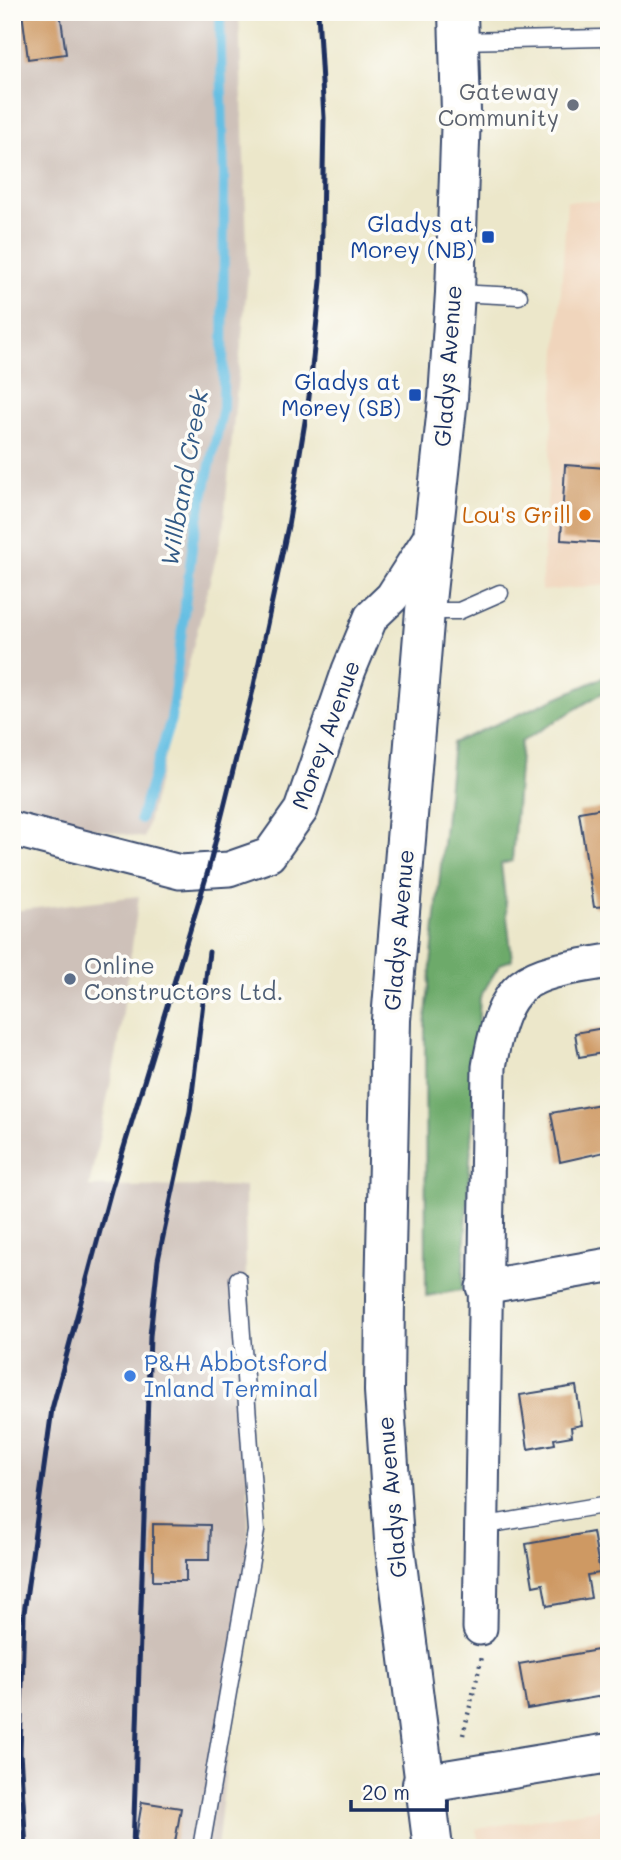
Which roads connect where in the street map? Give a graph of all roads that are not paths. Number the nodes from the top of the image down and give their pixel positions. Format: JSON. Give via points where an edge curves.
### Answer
{"nodes":[{"id":1,"x":459,"y":27,"type":"edge"},
{"id":2,"x":607,"y":41,"type":"edge"},
{"id":3,"x":454,"y":293,"type":"junction"},
{"id":4,"x":519,"y":296,"type":"dead end"},
{"id":5,"x":433,"y":533,"type":"junction"},
{"id":6,"x":500,"y":593,"type":"dead end"},
{"id":7,"x":425,"y":611,"type":"junction"},
{"id":8,"x":12,"y":829,"type":"edge"},
{"id":9,"x":609,"y":961,"type":"edge"},
{"id":10,"x":609,"y":1265,"type":"edge"},
{"id":11,"x":238,"y":1279,"type":"dead end"},
{"id":12,"x":483,"y":1287,"type":"junction"},
{"id":13,"x":609,"y":1504,"type":"edge"},
{"id":14,"x":480,"y":1526,"type":"junction"},
{"id":15,"x":480,"y":1628,"type":"road end"},
{"id":16,"x":609,"y":1753,"type":"edge"},
{"id":17,"x":422,"y":1784,"type":"junction"},
{"id":18,"x":201,"y":1848,"type":"edge"},
{"id":19,"x":433,"y":1848,"type":"edge"}],
"edges":[{"from":1,"to":2,"type":"lane"},
{"from":1,"to":3,"type":"main road","name":"Gladys Avenue","via":[[461,111]]},
{"from":3,"to":4,"type":"lane"},
{"from":3,"to":5,"type":"main road","name":"Gladys Avenue"},
{"from":5,"to":7,"type":"main road","name":"Gladys Avenue"},
{"from":5,"to":8,"type":"street","name":"Morey Avenue","via":[[392,597],[371,617],[301,810],[269,855],[229,869],[180,872]]},
{"from":6,"to":7,"type":"lane","via":[[459,611]]},
{"from":7,"to":17,"type":"main road","name":"Gladys Avenue","via":[[391,1020],[384,1378],[394,1540]]},
{"from":9,"to":12,"type":"street","via":[[538,975],[519,988],[496,1024],[489,1067]]},
{"from":10,"to":12,"type":"street"},
{"from":11,"to":18,"type":"lane","via":[[256,1531]]},
{"from":12,"to":14,"type":"street"},
{"from":13,"to":14,"type":"lane"},
{"from":14,"to":15,"type":"street"},
{"from":16,"to":17,"type":"main road"},
{"from":17,"to":19,"type":"main road","name":"Gladys Avenue"}]}
